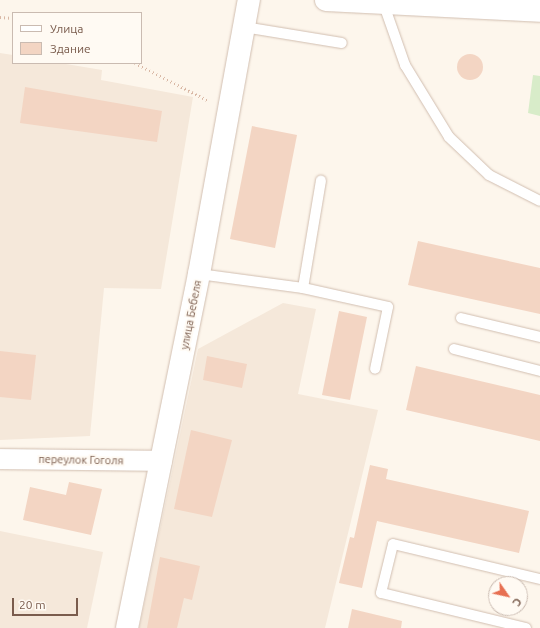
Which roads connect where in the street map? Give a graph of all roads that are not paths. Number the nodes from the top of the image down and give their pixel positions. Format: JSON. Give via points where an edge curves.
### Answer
{"nodes":[{"id":1,"x":248,"y":0,"type":"edge"},
{"id":2,"x":326,"y":0,"type":"edge"},
{"id":3,"x":384,"y":5,"type":"junction"},
{"id":4,"x":540,"y":11,"type":"edge"},
{"id":5,"x":244,"y":27,"type":"junction"},
{"id":6,"x":342,"y":43,"type":"dead end"},
{"id":7,"x":321,"y":180,"type":"dead end"},
{"id":8,"x":540,"y":201,"type":"edge"},
{"id":9,"x":199,"y":274,"type":"junction"},
{"id":10,"x":303,"y":288,"type":"junction"},
{"id":11,"x":462,"y":318,"type":"dead end"},
{"id":12,"x":540,"y":337,"type":"edge"},
{"id":13,"x":454,"y":349,"type":"dead end"},
{"id":14,"x":375,"y":369,"type":"dead end"},
{"id":15,"x":540,"y":371,"type":"edge"},
{"id":16,"x":0,"y":459,"type":"edge"},
{"id":17,"x":162,"y":461,"type":"junction"},
{"id":18,"x":540,"y":579,"type":"edge"},
{"id":19,"x":127,"y":628,"type":"edge"},
{"id":20,"x":526,"y":628,"type":"edge"}],
"edges":[{"from":1,"to":5,"type":"street","name":"улица Бебеля"},
{"from":2,"to":3,"type":"street"},
{"from":3,"to":4,"type":"street"},
{"from":3,"to":8,"type":"lane","via":[[405,65],[449,137],[489,175]]},
{"from":5,"to":6,"type":"lane"},
{"from":5,"to":9,"type":"street","name":"улица Бебеля"},
{"from":7,"to":10,"type":"lane"},
{"from":9,"to":10,"type":"lane"},
{"from":9,"to":17,"type":"street","name":"улица Бебеля"},
{"from":10,"to":14,"type":"lane","via":[[388,307]]},
{"from":11,"to":12,"type":"lane"},
{"from":13,"to":15,"type":"lane"},
{"from":16,"to":17,"type":"street","name":"переулок Гоголя"},
{"from":17,"to":19,"type":"street","name":"улица Бебеля"},
{"from":18,"to":20,"type":"lane","via":[[393,544],[381,593]]}]}
